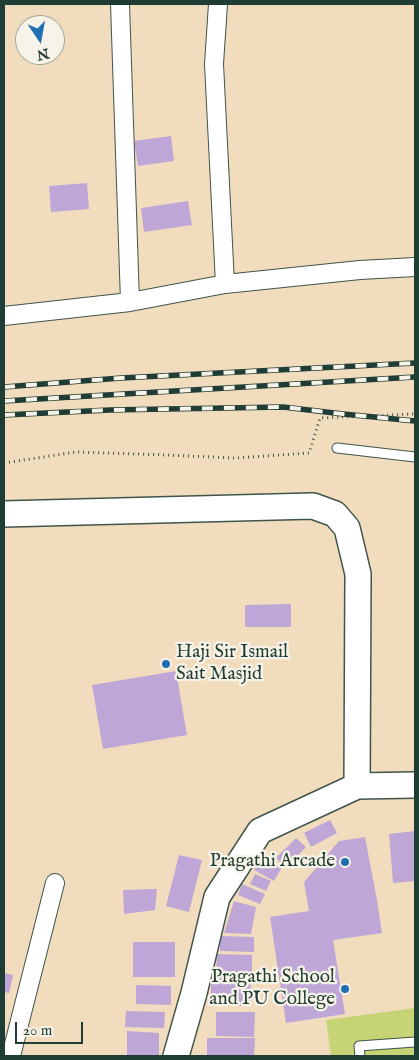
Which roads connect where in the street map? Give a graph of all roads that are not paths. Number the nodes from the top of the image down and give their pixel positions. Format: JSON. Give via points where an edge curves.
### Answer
{"nodes":[{"id":1,"x":120,"y":4,"type":"edge"},
{"id":2,"x":218,"y":4,"type":"edge"},
{"id":3,"x":415,"y":267,"type":"edge"},
{"id":4,"x":225,"y":284,"type":"junction"},
{"id":5,"x":130,"y":302,"type":"junction"},
{"id":6,"x":4,"y":316,"type":"edge"},
{"id":7,"x":337,"y":448,"type":"dead end"},
{"id":8,"x":415,"y":457,"type":"edge"},
{"id":9,"x":4,"y":514,"type":"edge"},
{"id":10,"x":415,"y":785,"type":"edge"},
{"id":11,"x":357,"y":786,"type":"junction"},
{"id":12,"x":55,"y":883,"type":"dead end"},
{"id":13,"x":415,"y":1042,"type":"edge"},
{"id":14,"x":11,"y":1056,"type":"edge"},
{"id":15,"x":176,"y":1056,"type":"edge"},
{"id":16,"x":360,"y":1056,"type":"edge"}],
"edges":[{"from":1,"to":5,"type":"street"},
{"from":2,"to":4,"type":"street","via":[[214,64]]},
{"from":3,"to":4,"type":"street"},
{"from":4,"to":5,"type":"street"},
{"from":5,"to":6,"type":"street"},
{"from":7,"to":8,"type":"lane"},
{"from":9,"to":11,"type":"street","via":[[313,506],[335,514],[347,528],[358,574]]},
{"from":10,"to":11,"type":"street"},
{"from":11,"to":15,"type":"street","via":[[260,831],[217,897]]},
{"from":12,"to":14,"type":"street"},
{"from":13,"to":16,"type":"lane","via":[[359,1046]]}]}
